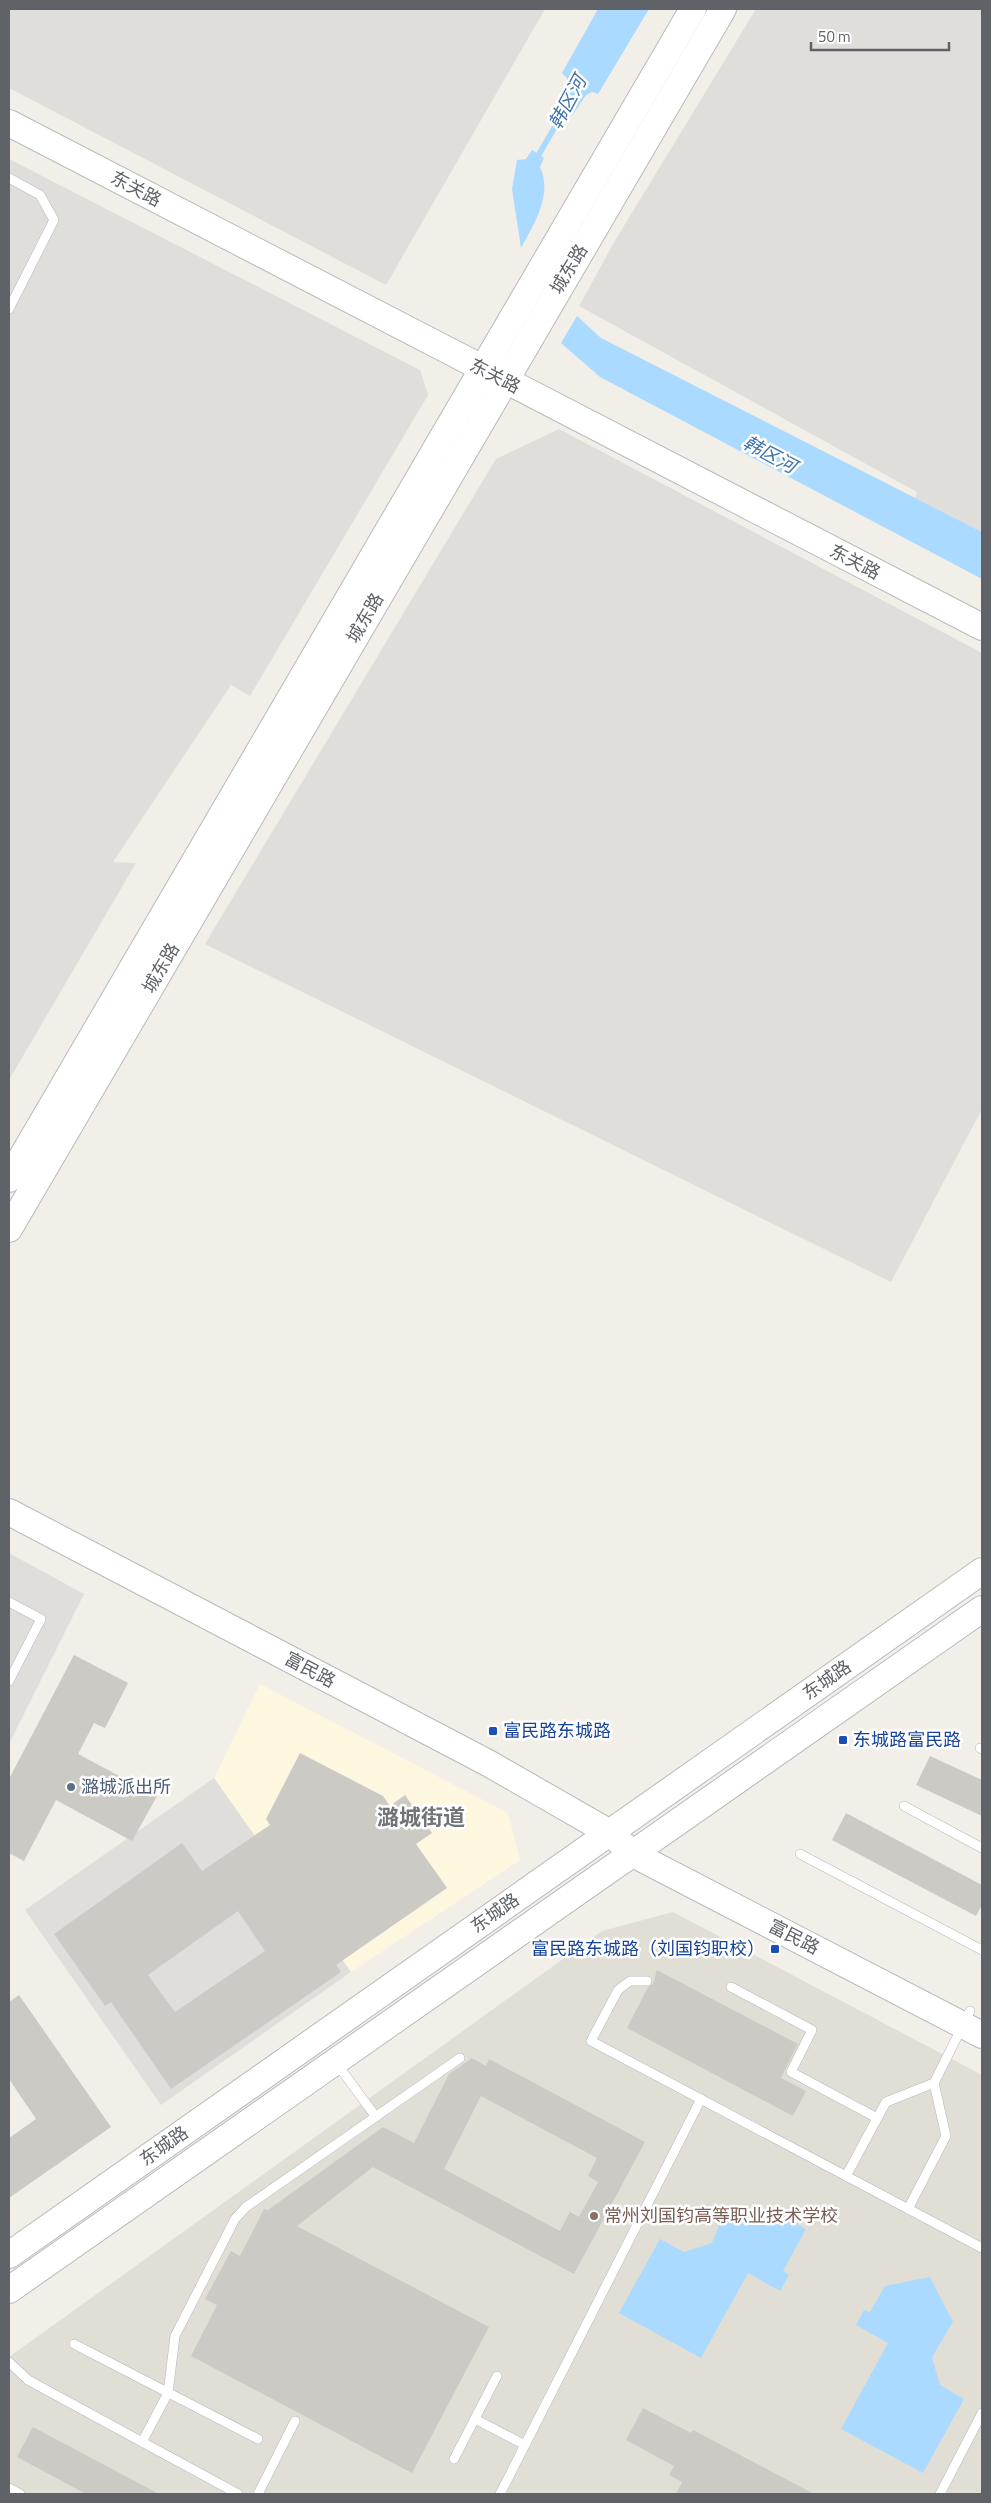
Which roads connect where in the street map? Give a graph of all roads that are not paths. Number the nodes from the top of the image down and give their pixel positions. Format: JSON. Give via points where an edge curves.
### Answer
{"nodes":[{"id":1,"x":694,"y":9,"type":"edge"},
{"id":2,"x":723,"y":9,"type":"edge"},
{"id":3,"x":9,"y":123,"type":"edge"},
{"id":4,"x":9,"y":178,"type":"edge"},
{"id":5,"x":9,"y":309,"type":"edge"},
{"id":6,"x":493,"y":375,"type":"junction"},
{"id":7,"x":982,"y":627,"type":"edge"},
{"id":8,"x":9,"y":1179,"type":"edge"},
{"id":9,"x":9,"y":1229,"type":"edge"},
{"id":10,"x":9,"y":1512,"type":"edge"},
{"id":11,"x":982,"y":1572,"type":"edge"},
{"id":12,"x":9,"y":1602,"type":"edge"},
{"id":13,"x":982,"y":1609,"type":"edge"},
{"id":14,"x":9,"y":1681,"type":"edge"},
{"id":15,"x":904,"y":1806,"type":"dead end"},
{"id":16,"x":610,"y":1833,"type":"junction"},
{"id":17,"x":640,"y":1848,"type":"junction"},
{"id":18,"x":982,"y":1848,"type":"edge"},
{"id":19,"x":800,"y":1854,"type":"dead end"},
{"id":20,"x":982,"y":1950,"type":"edge"},
{"id":21,"x":647,"y":1981,"type":"dead end"},
{"id":22,"x":731,"y":1987,"type":"dead end"},
{"id":23,"x":974,"y":2022,"type":"edge"},
{"id":24,"x":460,"y":2058,"type":"dead end"},
{"id":25,"x":335,"y":2062,"type":"junction"},
{"id":26,"x":934,"y":2083,"type":"junction"},
{"id":27,"x":701,"y":2099,"type":"junction"},
{"id":28,"x":376,"y":2117,"type":"junction"},
{"id":29,"x":877,"y":2118,"type":"junction"},
{"id":30,"x":846,"y":2176,"type":"junction"},
{"id":31,"x":908,"y":2209,"type":"junction"},
{"id":32,"x":982,"y":2248,"type":"edge"},
{"id":33,"x":9,"y":2255,"type":"edge"},
{"id":34,"x":9,"y":2290,"type":"edge"},
{"id":35,"x":74,"y":2344,"type":"dead end"},
{"id":36,"x":9,"y":2362,"type":"edge"},
{"id":37,"x":497,"y":2376,"type":"dead end"},
{"id":38,"x":168,"y":2392,"type":"junction"},
{"id":39,"x":982,"y":2413,"type":"edge"},
{"id":40,"x":475,"y":2419,"type":"junction"},
{"id":41,"x":295,"y":2421,"type":"dead end"},
{"id":42,"x":258,"y":2439,"type":"dead end"},
{"id":43,"x":142,"y":2442,"type":"junction"},
{"id":44,"x":525,"y":2446,"type":"junction"},
{"id":45,"x":454,"y":2459,"type":"dead end"},
{"id":46,"x":9,"y":2488,"type":"edge"},
{"id":47,"x":20,"y":2494,"type":"edge"},
{"id":48,"x":236,"y":2494,"type":"edge"},
{"id":49,"x":258,"y":2494,"type":"edge"},
{"id":50,"x":500,"y":2494,"type":"edge"},
{"id":51,"x":940,"y":2494,"type":"edge"}],
"edges":[{"from":1,"to":6,"type":"street","name":"城东路"},
{"from":2,"to":6,"type":"street","name":"城东路"},
{"from":3,"to":6,"type":"street","name":"东关路"},
{"from":4,"to":5,"type":"lane","via":[[40,195],[54,220]]},
{"from":6,"to":7,"type":"street","name":"东关路"},
{"from":6,"to":8,"type":"street","name":"城东路"},
{"from":6,"to":9,"type":"street","name":"城东路"},
{"from":10,"to":16,"type":"street","name":"富民路","via":[[488,1763]]},
{"from":11,"to":16,"type":"street","name":"东城路"},
{"from":12,"to":14,"type":"lane","via":[[41,1619]]},
{"from":13,"to":17,"type":"street","name":"东城路"},
{"from":15,"to":18,"type":"lane"},
{"from":16,"to":17,"type":"street","name":"富民路"},
{"from":16,"to":33,"type":"street","name":"东城路"},
{"from":17,"to":23,"type":"street","name":"富民路"},
{"from":17,"to":25,"type":"street","name":"东城路"},
{"from":19,"to":20,"type":"lane"},
{"from":21,"to":27,"type":"lane","via":[[630,1981],[618,1990],[591,2041]]},
{"from":22,"to":29,"type":"lane","via":[[812,2030],[791,2072]]},
{"from":23,"to":26,"type":"lane"},
{"from":24,"to":28,"type":"lane"},
{"from":25,"to":28,"type":"lane"},
{"from":25,"to":34,"type":"street","name":"东城路"},
{"from":26,"to":29,"type":"lane","via":[[886,2102]]},
{"from":26,"to":31,"type":"lane","via":[[946,2136]]},
{"from":27,"to":30,"type":"lane"},
{"from":27,"to":44,"type":"lane"},
{"from":28,"to":38,"type":"lane","via":[[246,2207],[235,2219],[174,2336]]},
{"from":29,"to":30,"type":"lane"},
{"from":30,"to":31,"type":"lane"},
{"from":31,"to":32,"type":"lane"},
{"from":35,"to":38,"type":"lane"},
{"from":36,"to":43,"type":"lane","via":[[28,2380]]},
{"from":37,"to":40,"type":"lane"},
{"from":38,"to":42,"type":"lane"},
{"from":38,"to":43,"type":"lane"},
{"from":39,"to":51,"type":"lane"},
{"from":40,"to":44,"type":"lane"},
{"from":40,"to":45,"type":"lane"},
{"from":41,"to":49,"type":"lane"},
{"from":43,"to":48,"type":"lane"},
{"from":44,"to":50,"type":"lane"},
{"from":46,"to":47,"type":"lane"}]}
